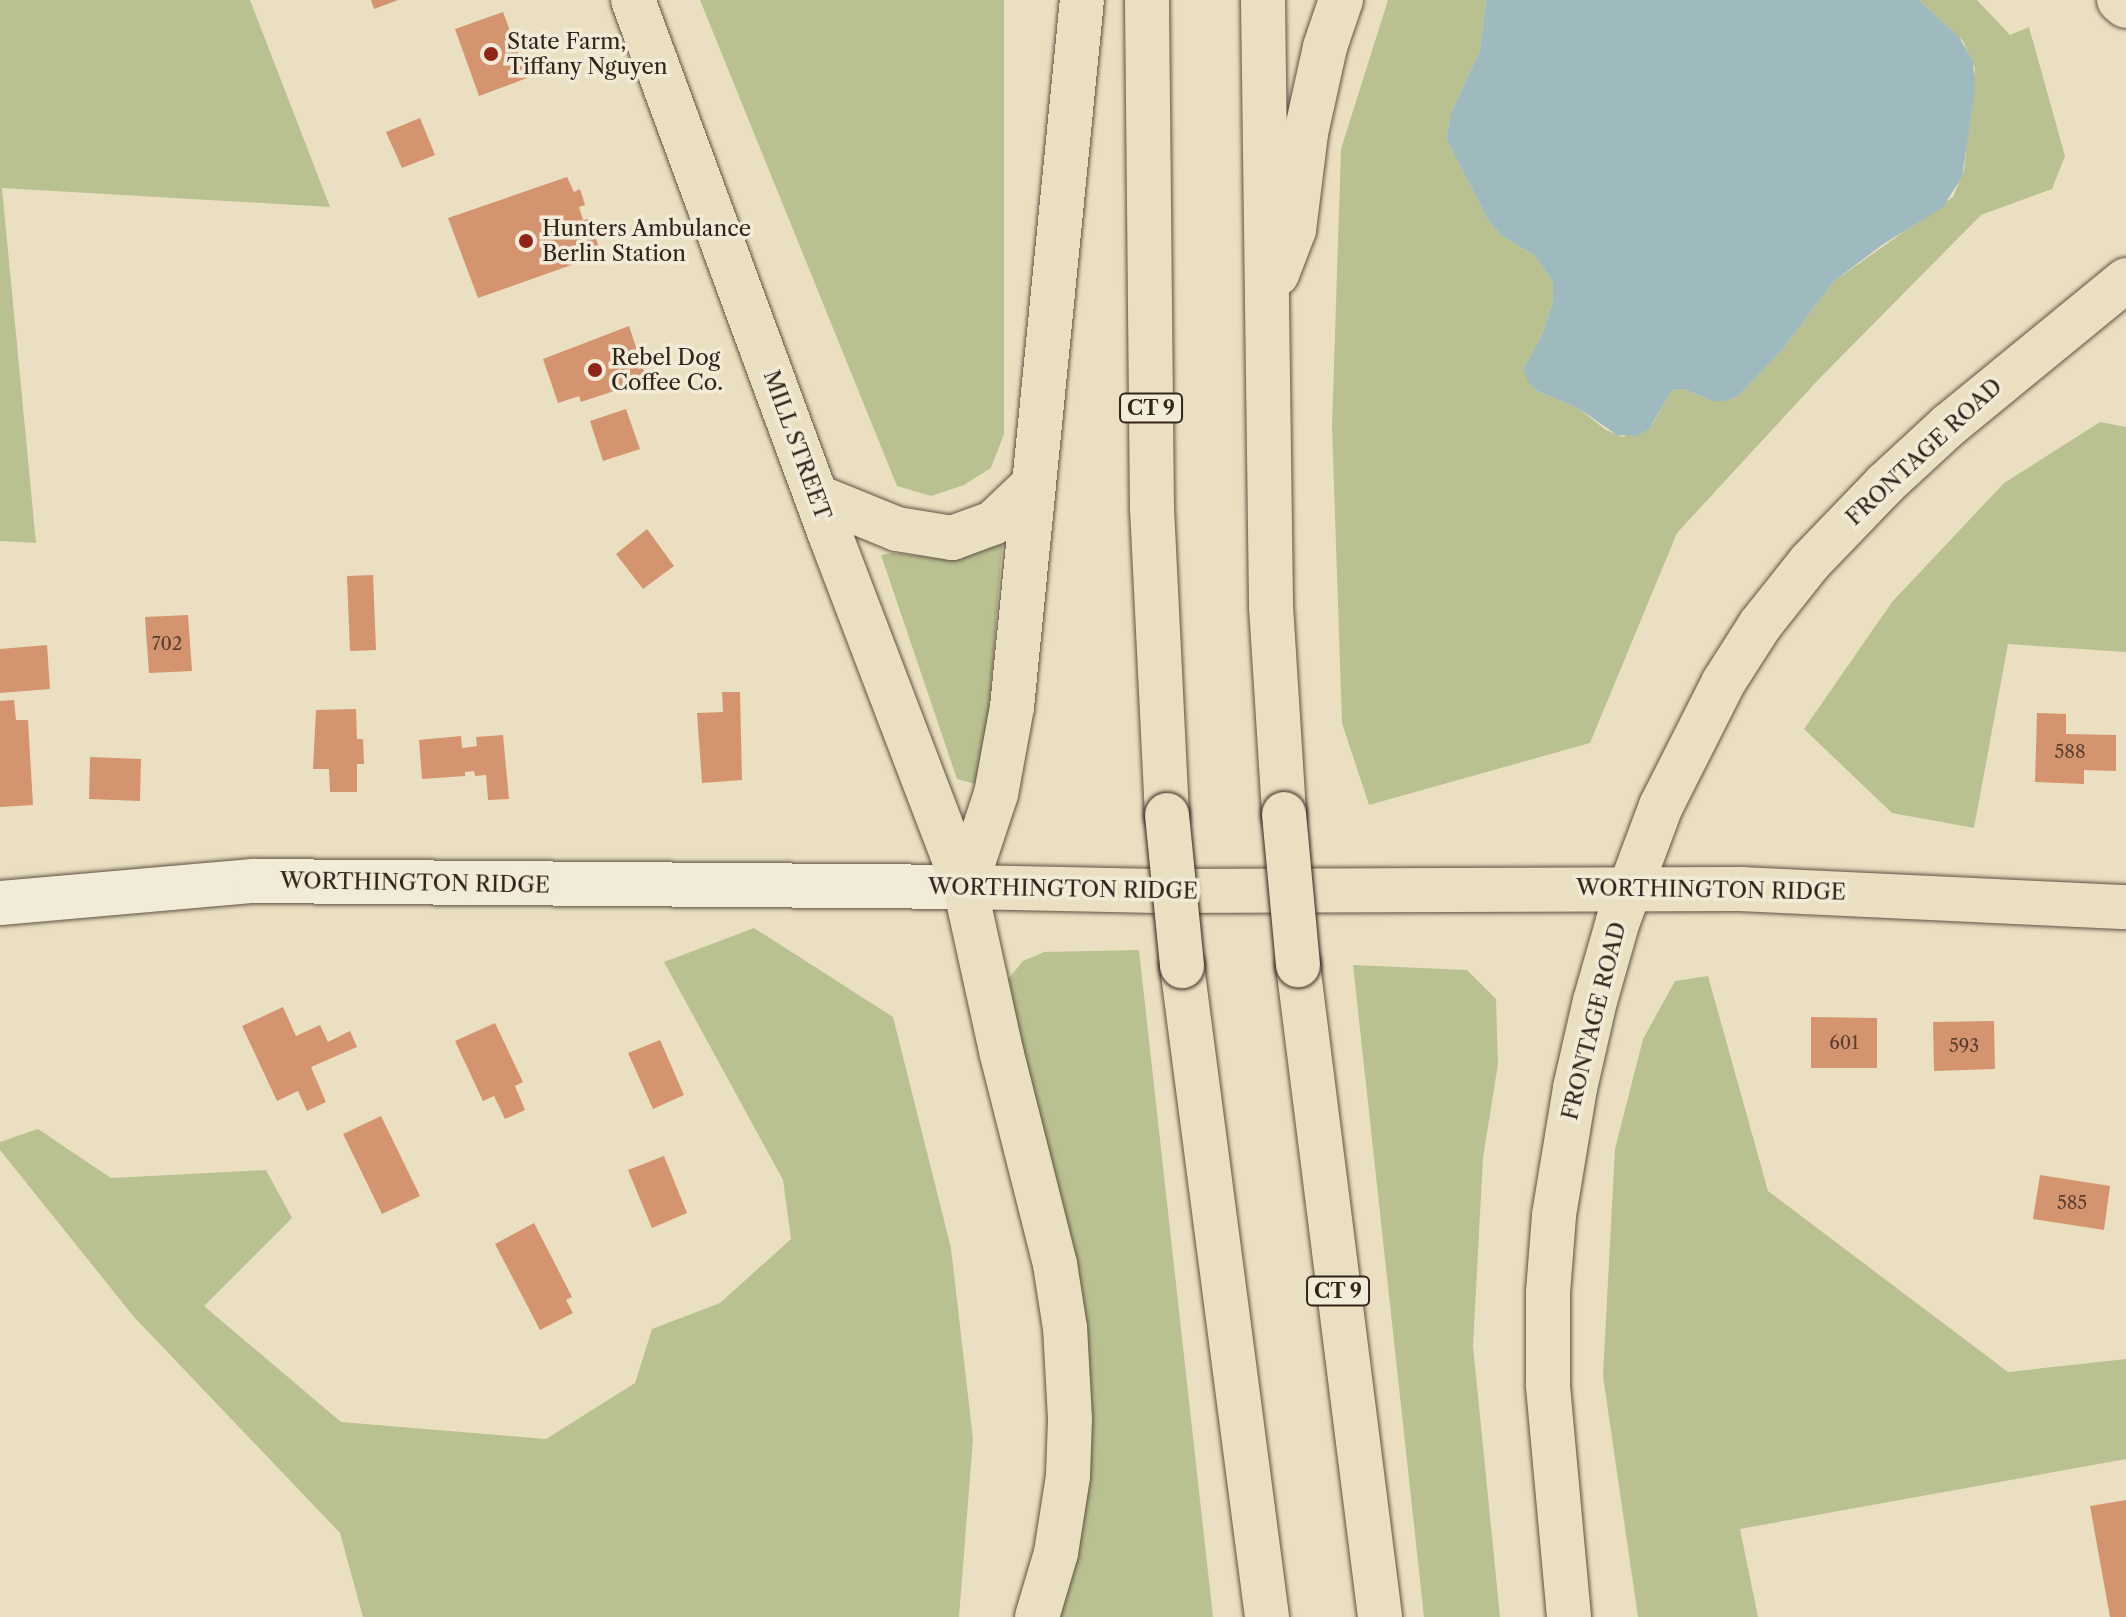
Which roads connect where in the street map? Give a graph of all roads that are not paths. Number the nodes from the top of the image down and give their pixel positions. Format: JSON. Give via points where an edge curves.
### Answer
{"nodes":[{"id":1,"x":633,"y":0,"type":"edge"},
{"id":2,"x":1082,"y":0,"type":"edge"},
{"id":3,"x":1147,"y":0,"type":"edge"},
{"id":4,"x":1263,"y":0,"type":"edge"},
{"id":5,"x":1341,"y":0,"type":"edge"},
{"id":6,"x":2119,"y":0,"type":"edge"},
{"id":7,"x":2126,"y":6,"type":"edge"},
{"id":8,"x":2126,"y":280,"type":"edge"},
{"id":9,"x":1265,"y":303,"type":"junction"},
{"id":10,"x":1033,"y":485,"type":"junction"},
{"id":11,"x":816,"y":496,"type":"junction"},
{"id":12,"x":965,"y":887,"type":"junction"},
{"id":13,"x":1629,"y":888,"type":"junction"},
{"id":14,"x":0,"y":903,"type":"edge"},
{"id":15,"x":2126,"y":907,"type":"edge"},
{"id":16,"x":1037,"y":1617,"type":"edge"},
{"id":17,"x":1267,"y":1617,"type":"edge"},
{"id":18,"x":1380,"y":1617,"type":"edge"},
{"id":19,"x":1569,"y":1617,"type":"edge"}],
"edges":[{"from":1,"to":11,"type":"main road","name":"MILL STREET"},
{"from":2,"to":10,"type":"main road"},
{"from":3,"to":17,"type":"main road","number":"CT 9","bridge":true,"via":[[1152,508],[1167,815]]},
{"from":4,"to":9,"type":"main road","number":"CT 9"},
{"from":5,"to":9,"type":"main road","via":[[1306,133],[1294,230]]},
{"from":6,"to":7,"type":"main road"},
{"from":8,"to":13,"type":"main road","name":"FRONTAGE ROAD","via":[[1939,433],[1858,510],[1789,587],[1748,643],[1692,739]]},
{"from":9,"to":18,"type":"main road","number":"CT 9","bridge":true,"via":[[1271,606],[1284,814],[1298,965]]},
{"from":10,"to":11,"type":"main road","via":[[993,523],[972,534],[944,538],[897,529]]},
{"from":10,"to":12,"type":"main road","via":[[1006,744],[996,794]]},
{"from":11,"to":12,"type":"main road","name":"MILL STREET"},
{"from":12,"to":13,"type":"main road","name":"WORTHINGTON RIDGE"},
{"from":12,"to":14,"type":"street","name":"WORTHINGTON RIDGE","via":[[254,881]]},
{"from":12,"to":16,"type":"main road","name":"MILL STREET","via":[[1055,1264],[1065,1328],[1068,1476],[1056,1553]]},
{"from":13,"to":15,"type":"main road","name":"WORTHINGTON RIDGE","via":[[1808,890]]},
{"from":13,"to":19,"type":"main road","name":"FRONTAGE ROAD","via":[[1598,987],[1575,1088],[1551,1249],[1548,1398]]}]}
